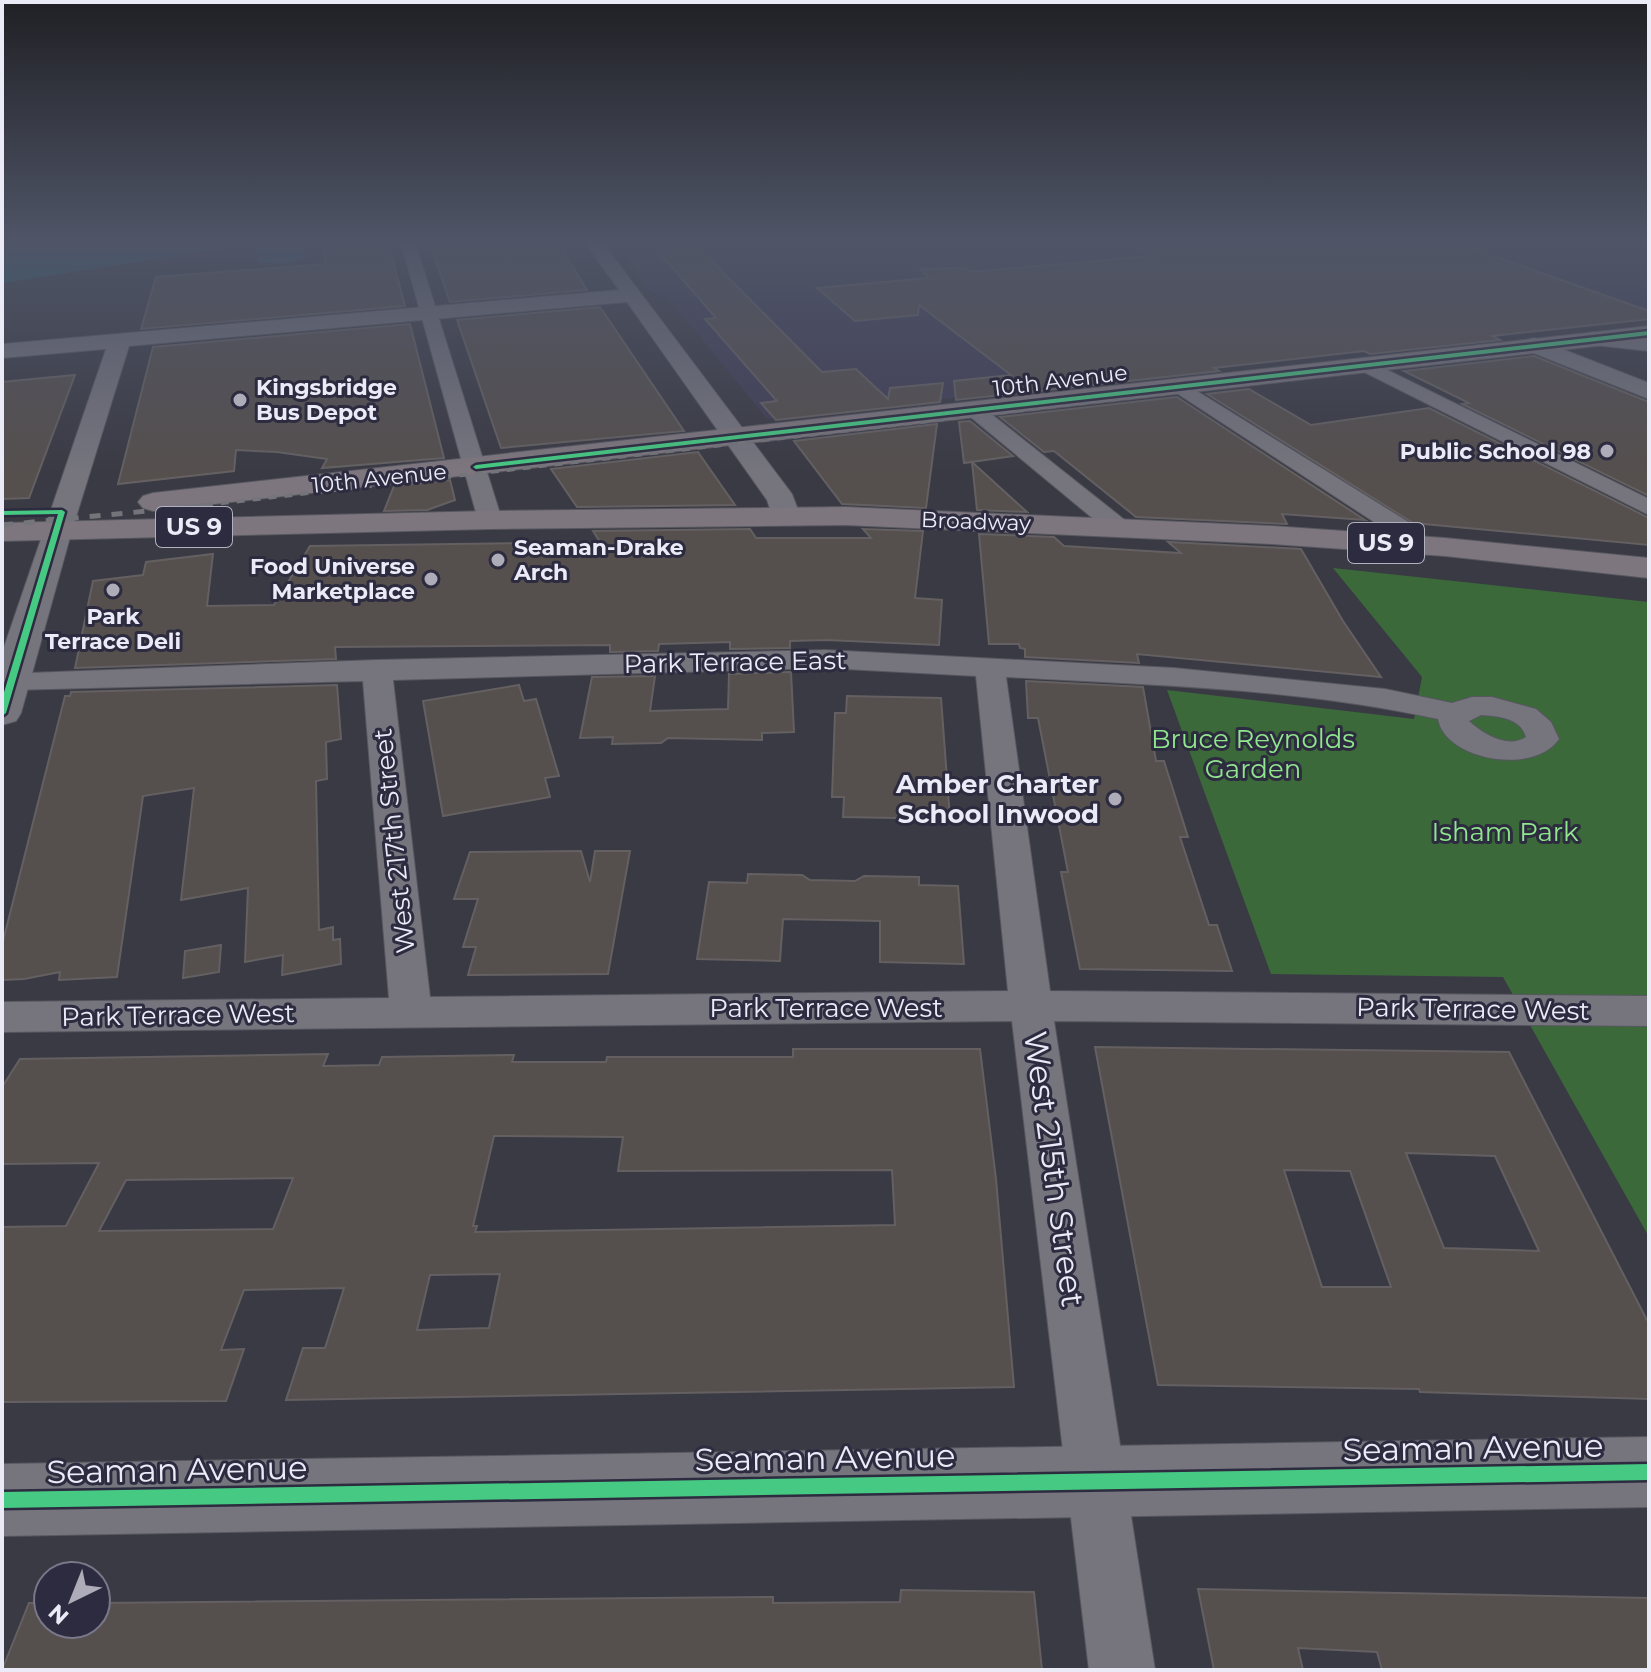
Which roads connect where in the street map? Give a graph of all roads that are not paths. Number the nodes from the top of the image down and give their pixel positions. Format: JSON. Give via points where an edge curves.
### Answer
{"nodes":[{"id":1,"x":375,"y":317,"type":"edge"},
{"id":2,"x":431,"y":317,"type":"edge"},
{"id":3,"x":648,"y":317,"type":"edge"},
{"id":4,"x":1649,"y":333,"type":"edge"},
{"id":5,"x":1592,"y":339,"type":"junction"},
{"id":6,"x":117,"y":341,"type":"junction"},
{"id":7,"x":1649,"y":344,"type":"edge"},
{"id":8,"x":1534,"y":345,"type":"junction"},
{"id":9,"x":2,"y":351,"type":"edge"},
{"id":10,"x":1363,"y":364,"type":"junction"},
{"id":11,"x":1179,"y":386,"type":"junction"},
{"id":12,"x":1649,"y":392,"type":"edge"},
{"id":13,"x":974,"y":410,"type":"junction"},
{"id":14,"x":737,"y":437,"type":"junction"},
{"id":15,"x":476,"y":467,"type":"junction"},
{"id":16,"x":1649,"y":508,"type":"edge"},
{"id":17,"x":2,"y":513,"type":"edge"},
{"id":18,"x":785,"y":515,"type":"junction"},
{"id":19,"x":490,"y":520,"type":"junction"},
{"id":20,"x":59,"y":521,"type":"junction"},
{"id":21,"x":1117,"y":526,"type":"junction"},
{"id":22,"x":2,"y":532,"type":"edge"},
{"id":23,"x":1411,"y":545,"type":"junction"},
{"id":24,"x":1649,"y":568,"type":"edge"},
{"id":25,"x":990,"y":667,"type":"junction"},
{"id":26,"x":377,"y":669,"type":"junction"},
{"id":27,"x":7,"y":697,"type":"edge"},
{"id":28,"x":1455,"y":713,"type":"dead end"},
{"id":29,"x":1031,"y":1006,"type":"junction"},
{"id":30,"x":1649,"y":1011,"type":"edge"},
{"id":31,"x":411,"y":1012,"type":"junction"},
{"id":32,"x":2,"y":1017,"type":"edge"},
{"id":33,"x":1649,"y":1472,"type":"edge"},
{"id":34,"x":1096,"y":1479,"type":"junction"},
{"id":35,"x":2,"y":1500,"type":"edge"},
{"id":36,"x":1122,"y":1670,"type":"edge"}],
"edges":[{"from":1,"to":6,"type":"street"},
{"from":2,"to":15,"type":"street"},
{"from":3,"to":14,"type":"street"},
{"from":4,"to":5,"type":"main road","name":"10th Avenue"},
{"from":5,"to":7,"type":"street"},
{"from":5,"to":8,"type":"main road","name":"10th Avenue"},
{"from":6,"to":9,"type":"street"},
{"from":6,"to":20,"type":"street"},
{"from":8,"to":10,"type":"main road","name":"10th Avenue"},
{"from":8,"to":12,"type":"street"},
{"from":10,"to":11,"type":"main road","name":"10th Avenue"},
{"from":10,"to":16,"type":"street"},
{"from":11,"to":13,"type":"main road","name":"10th Avenue"},
{"from":11,"to":23,"type":"street","via":[[1401,528]]},
{"from":13,"to":14,"type":"main road","name":"10th Avenue"},
{"from":13,"to":21,"type":"street"},
{"from":14,"to":15,"type":"main road","name":"10th Avenue"},
{"from":14,"to":18,"type":"street","via":[[782,500]]},
{"from":15,"to":19,"type":"street"},
{"from":15,"to":20,"type":"main road","name":"10th Avenue"},
{"from":17,"to":20,"type":"main road","name":"Broadway","number":"US 9"},
{"from":18,"to":19,"type":"main road","name":"Broadway","number":"US 9"},
{"from":18,"to":21,"type":"main road","name":"Broadway","number":"US 9"},
{"from":19,"to":20,"type":"main road","name":"Broadway","number":"US 9","via":[[301,525]]},
{"from":20,"to":22,"type":"main road","name":"Broadway","number":"US 9"},
{"from":20,"to":27,"type":"street"},
{"from":21,"to":23,"type":"main road","name":"Broadway","number":"US 9"},
{"from":23,"to":24,"type":"main road","name":"Broadway","number":"US 9"},
{"from":25,"to":26,"type":"street","name":"Park Terrace East","via":[[826,659]]},
{"from":25,"to":28,"type":"street","name":"Park Terrace East","via":[[1174,677],[1385,698]]},
{"from":25,"to":29,"type":"street","name":"West 215th Street"},
{"from":26,"to":27,"type":"street","name":"Park Terrace East"},
{"from":26,"to":31,"type":"street","name":"West 217th Street"},
{"from":29,"to":30,"type":"street","name":"Park Terrace West"},
{"from":29,"to":31,"type":"street","name":"Park Terrace West"},
{"from":29,"to":34,"type":"street","name":"West 215th Street"},
{"from":31,"to":32,"type":"street","name":"Park Terrace West"},
{"from":33,"to":34,"type":"street","name":"Seaman Avenue"},
{"from":34,"to":35,"type":"street","name":"Seaman Avenue"},
{"from":34,"to":36,"type":"street","name":"West 215th Street"}]}
